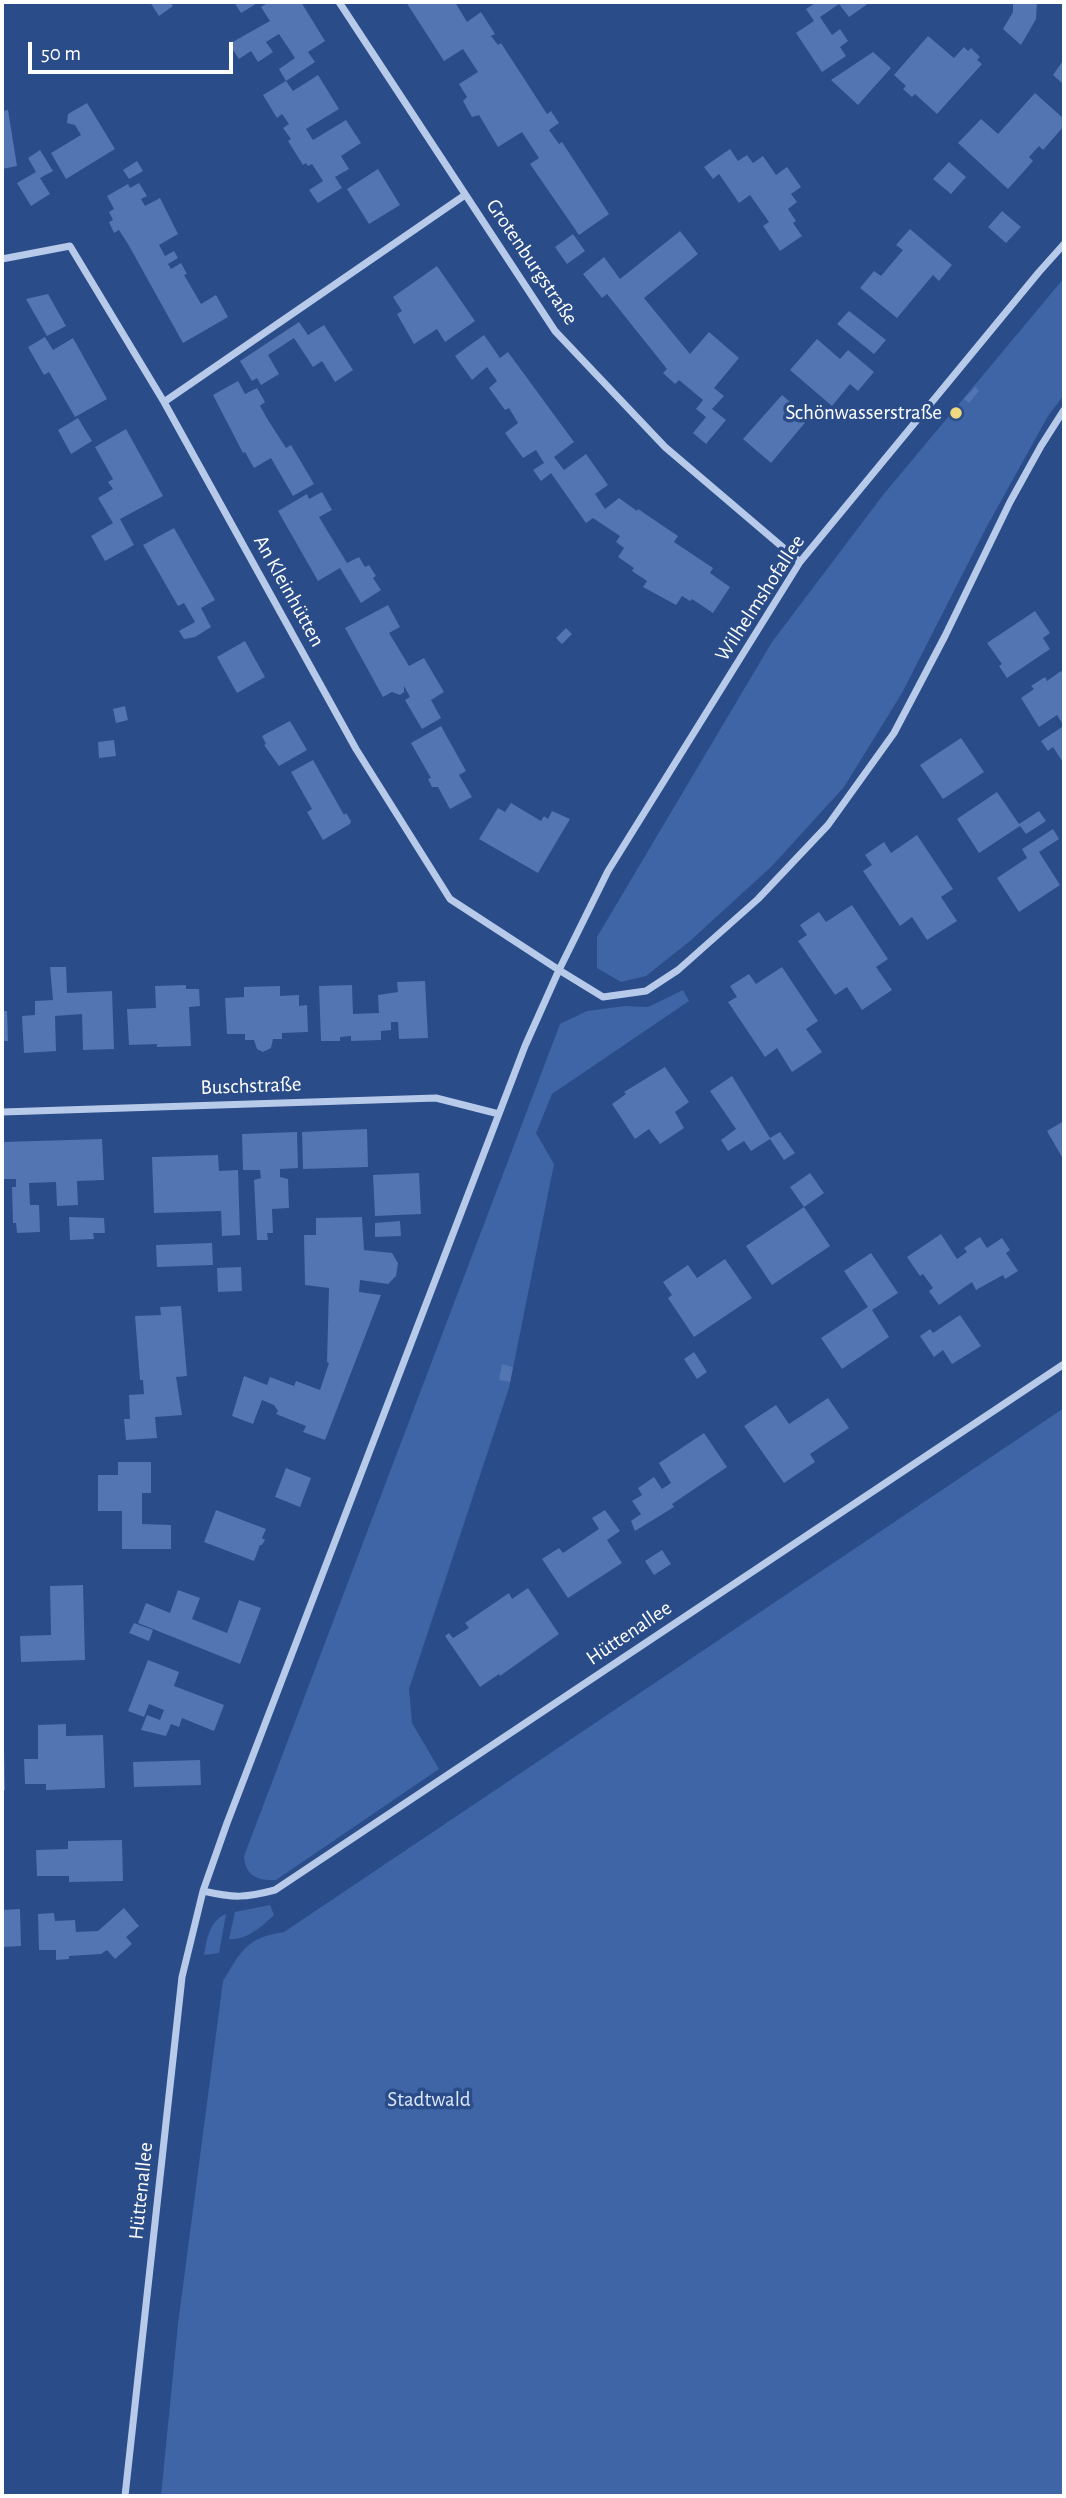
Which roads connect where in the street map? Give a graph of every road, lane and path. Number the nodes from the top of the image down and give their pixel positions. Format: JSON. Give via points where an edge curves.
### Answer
{"nodes":[{"id":1,"x":339,"y":2,"type":"edge"},
{"id":2,"x":465,"y":195,"type":"junction"},
{"id":3,"x":1064,"y":244,"type":"edge"},
{"id":4,"x":2,"y":259,"type":"edge"},
{"id":5,"x":164,"y":402,"type":"junction"},
{"id":6,"x":1064,"y":410,"type":"edge"},
{"id":7,"x":800,"y":562,"type":"junction"},
{"id":8,"x":558,"y":970,"type":"junction"},
{"id":9,"x":2,"y":1112,"type":"edge"},
{"id":10,"x":499,"y":1114,"type":"junction"},
{"id":11,"x":1064,"y":1364,"type":"edge"},
{"id":12,"x":203,"y":1891,"type":"junction"},
{"id":13,"x":125,"y":2496,"type":"edge"}],
"edges":[{"from":1,"to":2,"type":"street","name":"Grotenburgstraße"},
{"from":2,"to":5,"type":"street"},
{"from":2,"to":7,"type":"street","name":"Grotenburgstraße","via":[[555,331],[665,447]]},
{"from":3,"to":7,"type":"street","name":"Wilhelmshofallee"},
{"from":4,"to":5,"type":"street","name":"An Kleinhütten","via":[[70,246]]},
{"from":5,"to":8,"type":"street","name":"An Kleinhütten","via":[[356,749],[450,899]]},
{"from":6,"to":8,"type":"street","via":[[1010,502],[894,733],[828,825],[758,899],[678,970],[646,990],[603,997]]},
{"from":7,"to":8,"type":"street","name":"Wilhelmshofallee","via":[[608,871]]},
{"from":8,"to":10,"type":"street","name":"Wilhelmshofallee"},
{"from":9,"to":10,"type":"street","name":"Buschstraße","via":[[436,1098]]},
{"from":10,"to":12,"type":"street","name":"Hüttenallee"},
{"from":11,"to":12,"type":"street","name":"Hüttenallee","via":[[275,1889],[231,1898]]},
{"from":12,"to":13,"type":"street","name":"Hüttenallee","via":[[182,1977]]}]}
